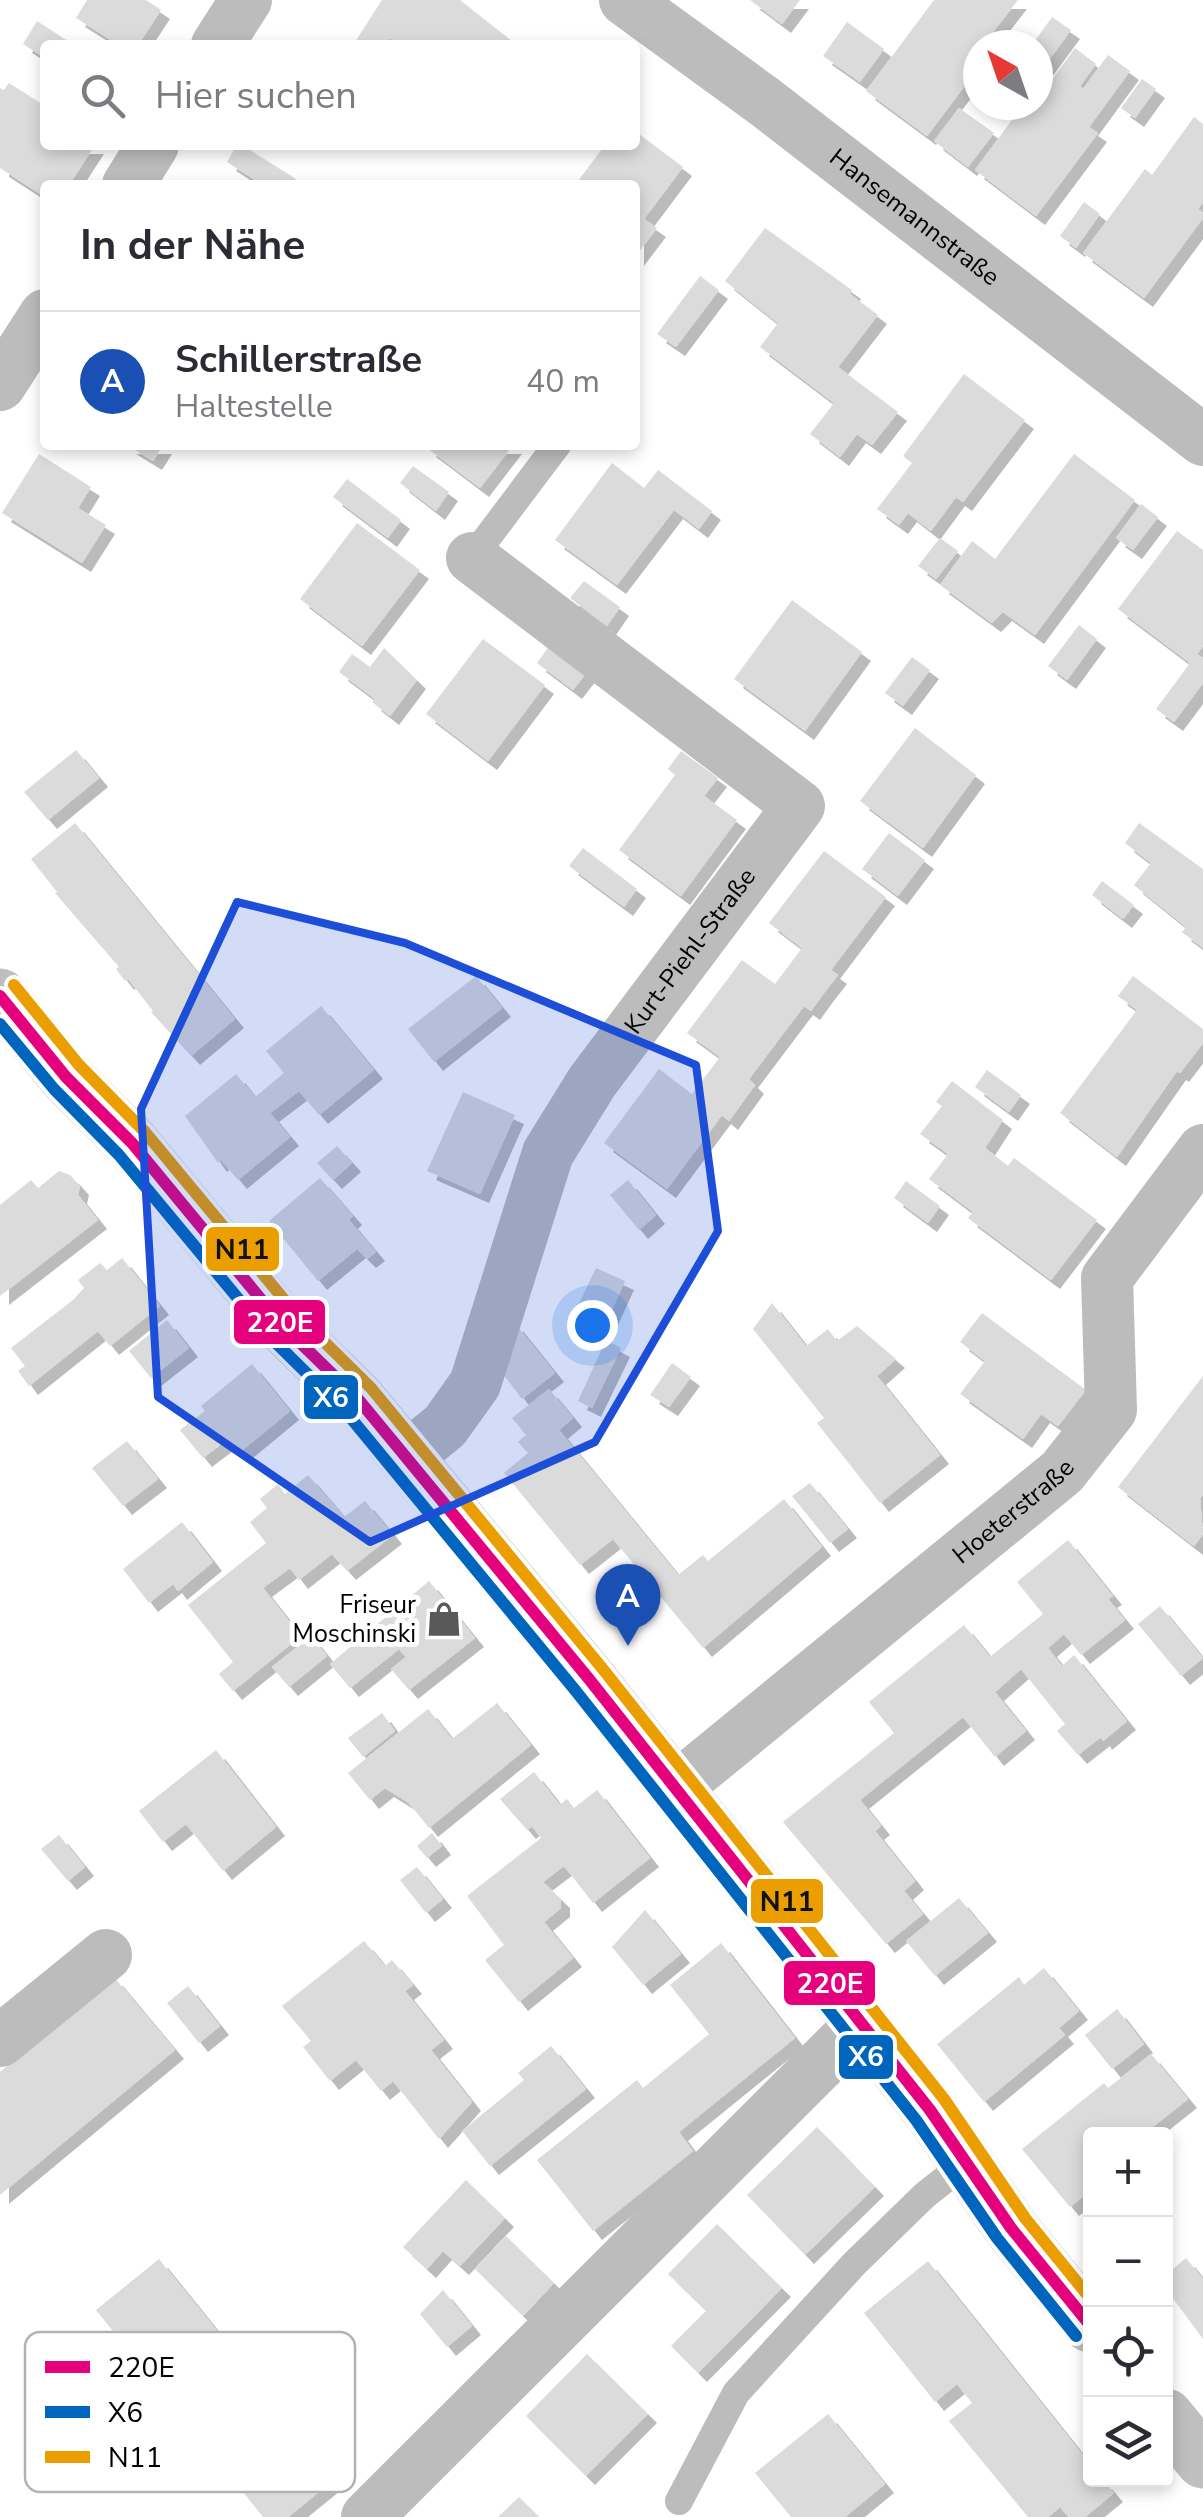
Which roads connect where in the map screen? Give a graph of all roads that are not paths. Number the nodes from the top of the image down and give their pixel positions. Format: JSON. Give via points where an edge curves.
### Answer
{"nodes":[{"id":1,"x":246,"y":0,"type":"edge"},
{"id":2,"x":625,"y":0,"type":"edge"},
{"id":3,"x":220,"y":40,"type":"edge"},
{"id":4,"x":150,"y":150,"type":"edge"},
{"id":5,"x":131,"y":180,"type":"edge"},
{"id":6,"x":40,"y":323,"type":"edge"},
{"id":7,"x":0,"y":385,"type":"edge"},
{"id":8,"x":1203,"y":440,"type":"edge"},
{"id":9,"x":553,"y":450,"type":"edge"},
{"id":10,"x":472,"y":558,"type":"joint"},
{"id":11,"x":0,"y":996,"type":"edge"},
{"id":12,"x":1203,"y":1150,"type":"edge"},
{"id":13,"x":407,"y":1458,"type":"junction"},
{"id":14,"x":678,"y":1786,"type":"junction"},
{"id":15,"x":106,"y":1954,"type":"dead end"},
{"id":16,"x":862,"y":2022,"type":"junction"},
{"id":17,"x":0,"y":2040,"type":"edge"},
{"id":18,"x":967,"y":2162,"type":"junction"},
{"id":19,"x":1083,"y":2316,"type":"edge"},
{"id":20,"x":1173,"y":2425,"type":"edge"},
{"id":21,"x":1203,"y":2461,"type":"edge"},
{"id":22,"x":679,"y":2501,"type":"dead end"},
{"id":23,"x":368,"y":2517,"type":"edge"}],
"edges":[{"from":1,"to":3,"type":"street"},
{"from":2,"to":8,"type":"street","name":"Hansemannstraße"},
{"from":4,"to":5,"type":"street"},
{"from":6,"to":7,"type":"street"},
{"from":9,"to":10,"type":"lane"},
{"from":10,"to":13,"type":"street","name":"Kurt-Piehl-Straße","via":[[799,806],[592,1082],[548,1152],[475,1384],[445,1426]]},
{"from":11,"to":13,"type":"street","via":[[66,1077],[132,1142],[283,1326],[358,1398]]},
{"from":12,"to":14,"type":"street","name":"Hoeterstraße","via":[[1107,1278],[1111,1410],[1062,1472]]},
{"from":13,"to":14,"type":"street"},
{"from":14,"to":16,"type":"street"},
{"from":15,"to":17,"type":"street"},
{"from":16,"to":18,"type":"street"},
{"from":16,"to":23,"type":"street"},
{"from":18,"to":19,"type":"street"},
{"from":18,"to":22,"type":"lane","via":[[854,2264],[736,2392]]},
{"from":20,"to":21,"type":"street"}]}
